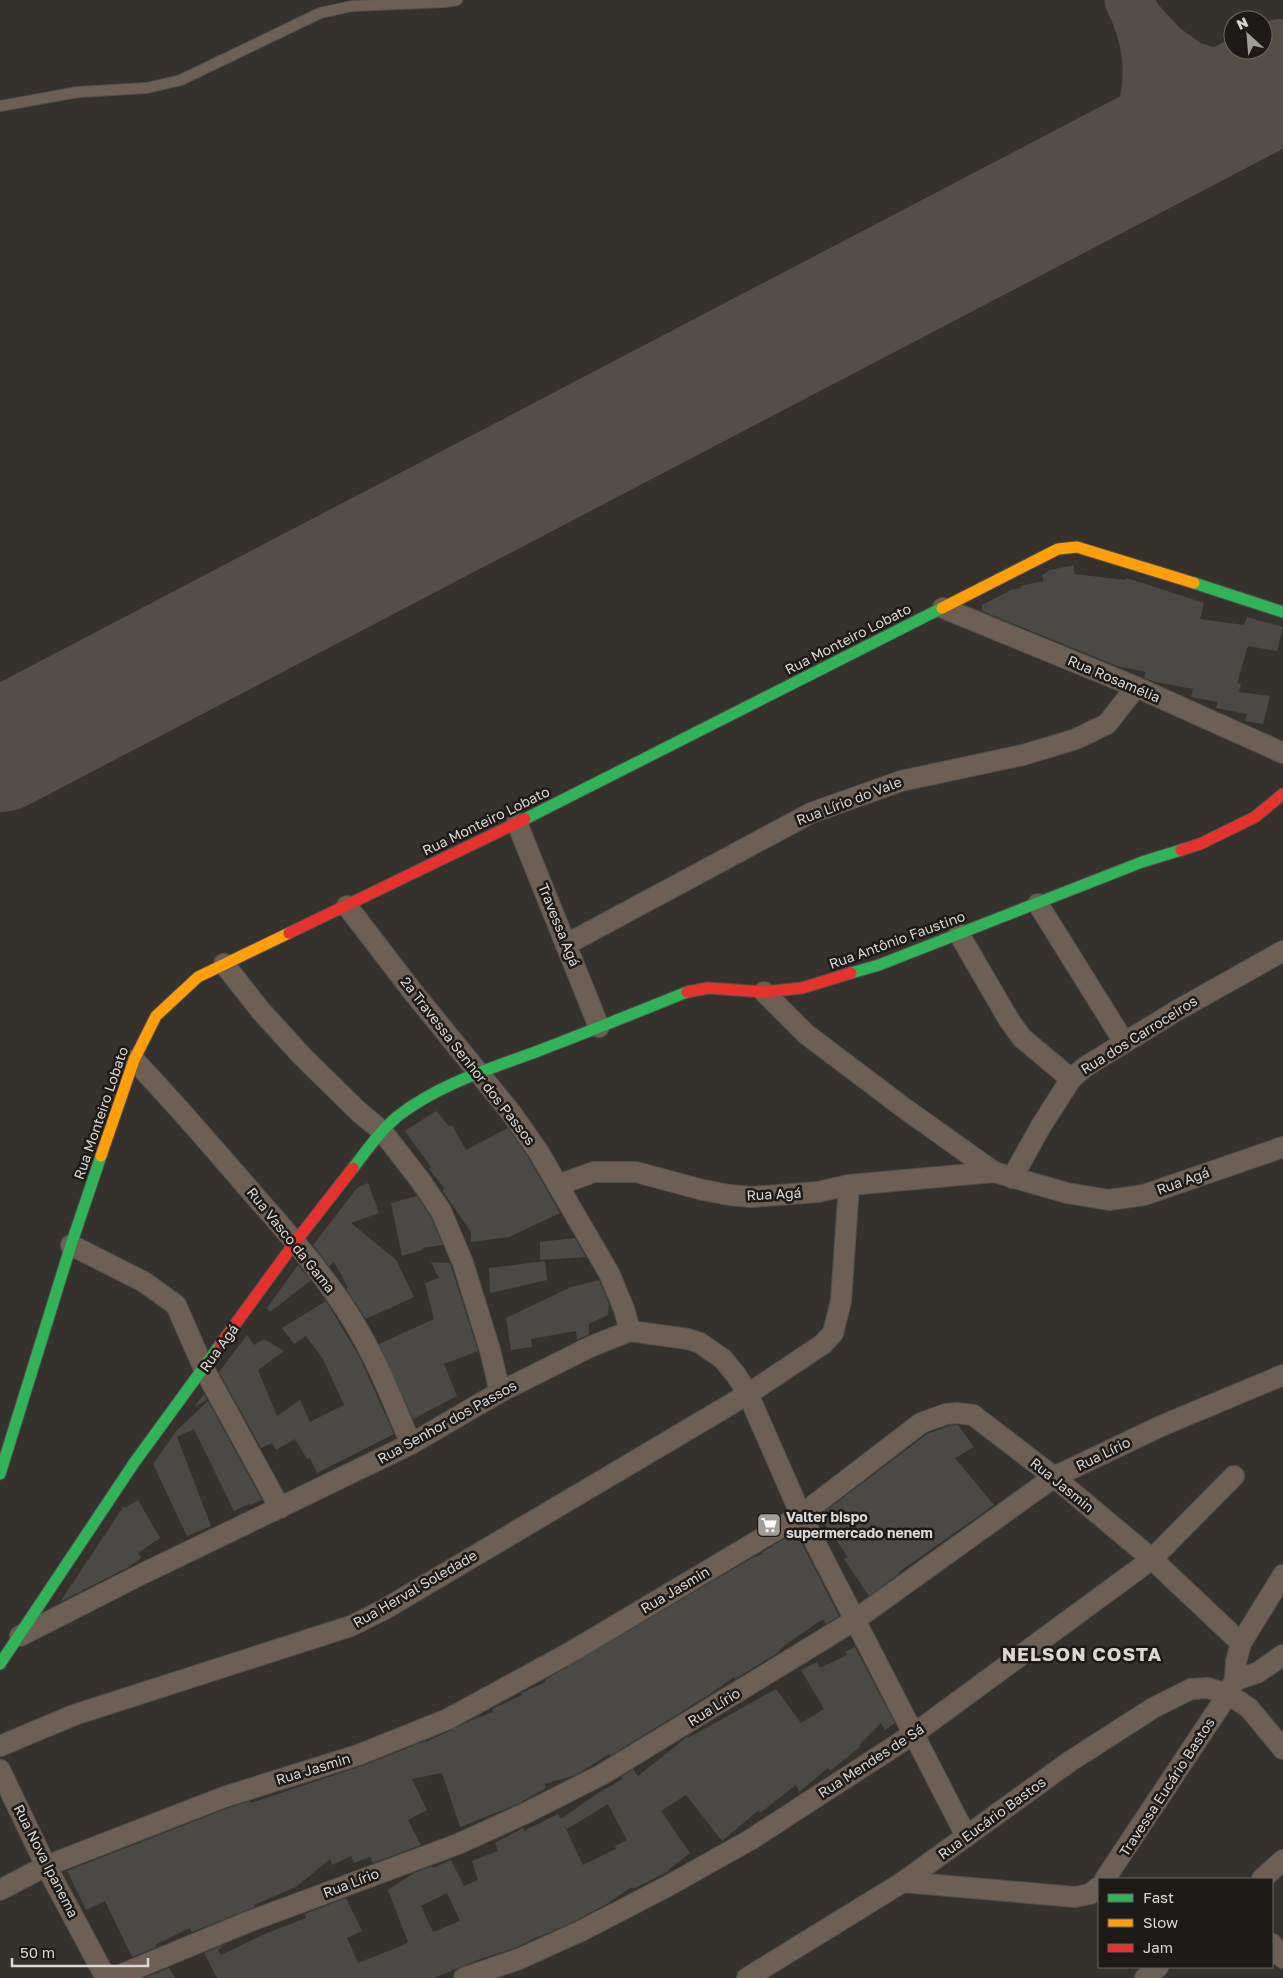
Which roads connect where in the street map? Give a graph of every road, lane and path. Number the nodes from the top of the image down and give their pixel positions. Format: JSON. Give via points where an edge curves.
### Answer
{"nodes":[{"id":1,"x":457,"y":0,"type":"edge"},
{"id":2,"x":0,"y":106,"type":"edge"},
{"id":3,"x":943,"y":608,"type":"junction"},
{"id":4,"x":1283,"y":612,"type":"edge"},
{"id":5,"x":1136,"y":688,"type":"junction"},
{"id":6,"x":1283,"y":754,"type":"edge"},
{"id":7,"x":1283,"y":794,"type":"edge"},
{"id":8,"x":518,"y":823,"type":"junction"},
{"id":9,"x":1038,"y":904,"type":"junction"},
{"id":10,"x":346,"y":906,"type":"junction"},
{"id":11,"x":959,"y":934,"type":"junction"},
{"id":12,"x":567,"y":944,"type":"junction"},
{"id":13,"x":1283,"y":951,"type":"edge"},
{"id":14,"x":224,"y":964,"type":"junction"},
{"id":15,"x":764,"y":992,"type":"junction"},
{"id":16,"x":599,"y":1027,"type":"junction"},
{"id":17,"x":1124,"y":1042,"type":"junction"},
{"id":18,"x":134,"y":1060,"type":"junction"},
{"id":19,"x":477,"y":1072,"type":"junction"},
{"id":20,"x":1071,"y":1079,"type":"junction"},
{"id":21,"x":382,"y":1131,"type":"junction"},
{"id":22,"x":1283,"y":1147,"type":"edge"},
{"id":23,"x":1003,"y":1175,"type":"junction"},
{"id":24,"x":558,"y":1185,"type":"junction"},
{"id":25,"x":849,"y":1185,"type":"junction"},
{"id":26,"x":296,"y":1241,"type":"junction"},
{"id":27,"x":71,"y":1245,"type":"junction"},
{"id":28,"x":630,"y":1331,"type":"junction"},
{"id":29,"x":204,"y":1369,"type":"junction"},
{"id":30,"x":1283,"y":1375,"type":"edge"},
{"id":31,"x":500,"y":1392,"type":"junction"},
{"id":32,"x":748,"y":1394,"type":"junction"},
{"id":33,"x":411,"y":1444,"type":"junction"},
{"id":34,"x":0,"y":1474,"type":"edge"},
{"id":35,"x":1234,"y":1476,"type":"dead end"},
{"id":36,"x":1054,"y":1477,"type":"junction"},
{"id":37,"x":280,"y":1508,"type":"junction"},
{"id":38,"x":801,"y":1515,"type":"junction"},
{"id":39,"x":1152,"y":1559,"type":"junction"},
{"id":40,"x":1283,"y":1575,"type":"edge"},
{"id":41,"x":855,"y":1620,"type":"junction"},
{"id":42,"x":18,"y":1637,"type":"junction"},
{"id":43,"x":1242,"y":1643,"type":"junction"},
{"id":44,"x":1283,"y":1655,"type":"edge"},
{"id":45,"x":0,"y":1664,"type":"edge"},
{"id":46,"x":1232,"y":1687,"type":"junction"},
{"id":47,"x":915,"y":1733,"type":"junction"},
{"id":48,"x":0,"y":1746,"type":"edge"},
{"id":49,"x":1283,"y":1749,"type":"edge"},
{"id":50,"x":0,"y":1770,"type":"edge"},
{"id":51,"x":966,"y":1836,"type":"junction"},
{"id":52,"x":1283,"y":1860,"type":"edge"},
{"id":53,"x":46,"y":1866,"type":"junction"},
{"id":54,"x":1107,"y":1878,"type":"edge"},
{"id":55,"x":1263,"y":1878,"type":"edge"},
{"id":56,"x":903,"y":1882,"type":"junction"},
{"id":57,"x":1098,"y":1888,"type":"edge"},
{"id":58,"x":0,"y":1890,"type":"edge"},
{"id":59,"x":1273,"y":1945,"type":"edge"},
{"id":60,"x":1283,"y":1958,"type":"edge"},
{"id":61,"x":1157,"y":1968,"type":"edge"},
{"id":62,"x":106,"y":1978,"type":"edge"},
{"id":63,"x":113,"y":1978,"type":"edge"},
{"id":64,"x":464,"y":1978,"type":"edge"},
{"id":65,"x":747,"y":1978,"type":"edge"},
{"id":66,"x":1145,"y":1978,"type":"edge"}],
"edges":[{"from":1,"to":2,"type":"lane","via":[[352,6],[320,13],[181,80],[146,88],[78,92]]},
{"from":3,"to":4,"type":"street","name":"Rua Monteiro Lobato","via":[[1049,553],[1077,547]]},
{"from":3,"to":5,"type":"street","name":"Rua Rosamélia"},
{"from":3,"to":8,"type":"street","name":"Rua Monteiro Lobato"},
{"from":5,"to":6,"type":"street","name":"Rua Rosamélia"},
{"from":5,"to":12,"type":"street","name":"Rua Lírio do Vale","via":[[1107,724],[1076,739],[1023,755],[901,781],[811,813]]},
{"from":7,"to":9,"type":"street","name":"Rua Antônio Faustino","via":[[1255,817],[1227,832]]},
{"from":8,"to":10,"type":"street","name":"Rua Monteiro Lobato"},
{"from":8,"to":12,"type":"street","name":"Travessa Agá"},
{"from":9,"to":11,"type":"street","name":"Rua Antônio Faustino"},
{"from":9,"to":17,"type":"street"},
{"from":10,"to":14,"type":"street","name":"Rua Monteiro Lobato"},
{"from":10,"to":19,"type":"street","name":"2ª Travessa Senhor dos Passos"},
{"from":11,"to":15,"type":"street","name":"Rua Antônio Faustino","via":[[848,975],[802,988]]},
{"from":11,"to":20,"type":"street","via":[[1022,1038]]},
{"from":12,"to":16,"type":"street","name":"Travessa Agá"},
{"from":13,"to":17,"type":"street","name":"Rua dos Carroceiros"},
{"from":14,"to":18,"type":"street","name":"Rua Monteiro Lobato","via":[[198,977],[156,1016]]},
{"from":14,"to":21,"type":"street","via":[[302,1056]]},
{"from":15,"to":16,"type":"street","name":"Rua Antônio Faustino","via":[[708,988],[687,992]]},
{"from":15,"to":23,"type":"street","name":"Rua Agá","via":[[806,1034],[904,1108]]},
{"from":16,"to":19,"type":"street","name":"Rua Antônio Faustino"},
{"from":17,"to":20,"type":"street","name":"Rua dos Carroceiros"},
{"from":18,"to":26,"type":"street","name":"Rua Vasco da Gama"},
{"from":18,"to":27,"type":"street","name":"Rua Monteiro Lobato"},
{"from":19,"to":21,"type":"street","name":"Rua Agá","via":[[438,1091]]},
{"from":19,"to":24,"type":"street","name":"2ª Travessa Senhor dos Passos","via":[[538,1151]]},
{"from":20,"to":23,"type":"street","name":"Rua dos Carroceiros"},
{"from":21,"to":26,"type":"street","name":"Rua Agá"},
{"from":21,"to":31,"type":"street","via":[[441,1211],[463,1262]]},
{"from":22,"to":23,"type":"street","name":"Rua Agá","via":[[1124,1199],[1109,1200],[1067,1193]]},
{"from":23,"to":25,"type":"street","name":"Rua Agá"},
{"from":24,"to":25,"type":"street","name":"Rua Agá","via":[[594,1172],[615,1171],[636,1172],[703,1190],[752,1197],[818,1192]]},
{"from":24,"to":28,"type":"street","name":"2ª Travessa Senhor dos Passos","via":[[609,1273]]},
{"from":25,"to":32,"type":"street","name":"Rua Herval Soledade","via":[[840,1301],[833,1333],[823,1344]]},
{"from":26,"to":29,"type":"street","name":"Rua Agá"},
{"from":26,"to":33,"type":"street","name":"Rua Vasco da Gama","via":[[325,1278],[366,1342]]},
{"from":27,"to":29,"type":"street","via":[[144,1282],[176,1305]]},
{"from":27,"to":34,"type":"street","name":"Rua Monteiro Lobato"},
{"from":28,"to":31,"type":"street","name":"Rua Senhor dos Passos","via":[[592,1346]]},
{"from":28,"to":32,"type":"street","name":"Rua Senhor dos Passos","via":[[700,1343],[723,1359]]},
{"from":29,"to":37,"type":"street"},
{"from":29,"to":42,"type":"street","name":"Rua Agá","via":[[134,1462]]},
{"from":30,"to":36,"type":"street","name":"Rua Lírio","via":[[1161,1426]]},
{"from":31,"to":33,"type":"street","name":"Rua Senhor dos Passos"},
{"from":32,"to":38,"type":"street","name":"Rua Senhor dos Passos"},
{"from":32,"to":48,"type":"street","name":"Rua Herval Soledade","via":[[351,1626],[83,1712]]},
{"from":33,"to":37,"type":"street","name":"Rua Senhor dos Passos"},
{"from":35,"to":39,"type":"street","name":"Rua Mendes de Sá"},
{"from":36,"to":38,"type":"street","name":"Rua Jasmin","via":[[973,1416],[946,1414],[920,1424]]},
{"from":36,"to":39,"type":"street","name":"Rua Jasmin"},
{"from":36,"to":41,"type":"street","name":"Rua Lírio"},
{"from":37,"to":42,"type":"street","name":"Rua Senhor dos Passos"},
{"from":38,"to":41,"type":"street","name":"Rua Senhor dos Passos"},
{"from":38,"to":53,"type":"street","name":"Rua Jasmin","via":[[571,1652],[448,1719],[358,1755],[224,1797]]},
{"from":39,"to":43,"type":"street","name":"Rua Jasmin"},
{"from":39,"to":47,"type":"street","name":"Rua Mendes de Sá"},
{"from":40,"to":43,"type":"street"},
{"from":41,"to":47,"type":"street","name":"Rua Senhor dos Passos"},
{"from":41,"to":63,"type":"street","name":"Rua Lírio","via":[[603,1774],[524,1814],[458,1844],[248,1922]]},
{"from":42,"to":45,"type":"street","name":"Rua Agá"},
{"from":43,"to":46,"type":"street"},
{"from":44,"to":46,"type":"street"},
{"from":46,"to":49,"type":"street"},
{"from":46,"to":51,"type":"street","name":"Rua Eucário Bastos","via":[[1192,1689],[1153,1708],[1077,1756]]},
{"from":46,"to":54,"type":"street","name":"Travessa Eucário Bastos"},
{"from":47,"to":51,"type":"street","name":"Rua Senhor dos Passos"},
{"from":47,"to":64,"type":"street","name":"Rua Mendes de Sá","via":[[750,1840],[666,1887],[519,1959]]},
{"from":50,"to":53,"type":"street","name":"Rua Nova Ipanema"},
{"from":51,"to":56,"type":"street","name":"Rua Eucário Bastos"},
{"from":52,"to":55,"type":"street"},
{"from":53,"to":58,"type":"street","name":"Rua Jasmin"},
{"from":53,"to":62,"type":"street","name":"Rua Nova Ipanema"},
{"from":56,"to":57,"type":"street","via":[[1075,1897],[1090,1894]]},
{"from":56,"to":65,"type":"street","name":"Rua Eucário Bastos"},
{"from":59,"to":60,"type":"street"},
{"from":61,"to":66,"type":"street"}]}
